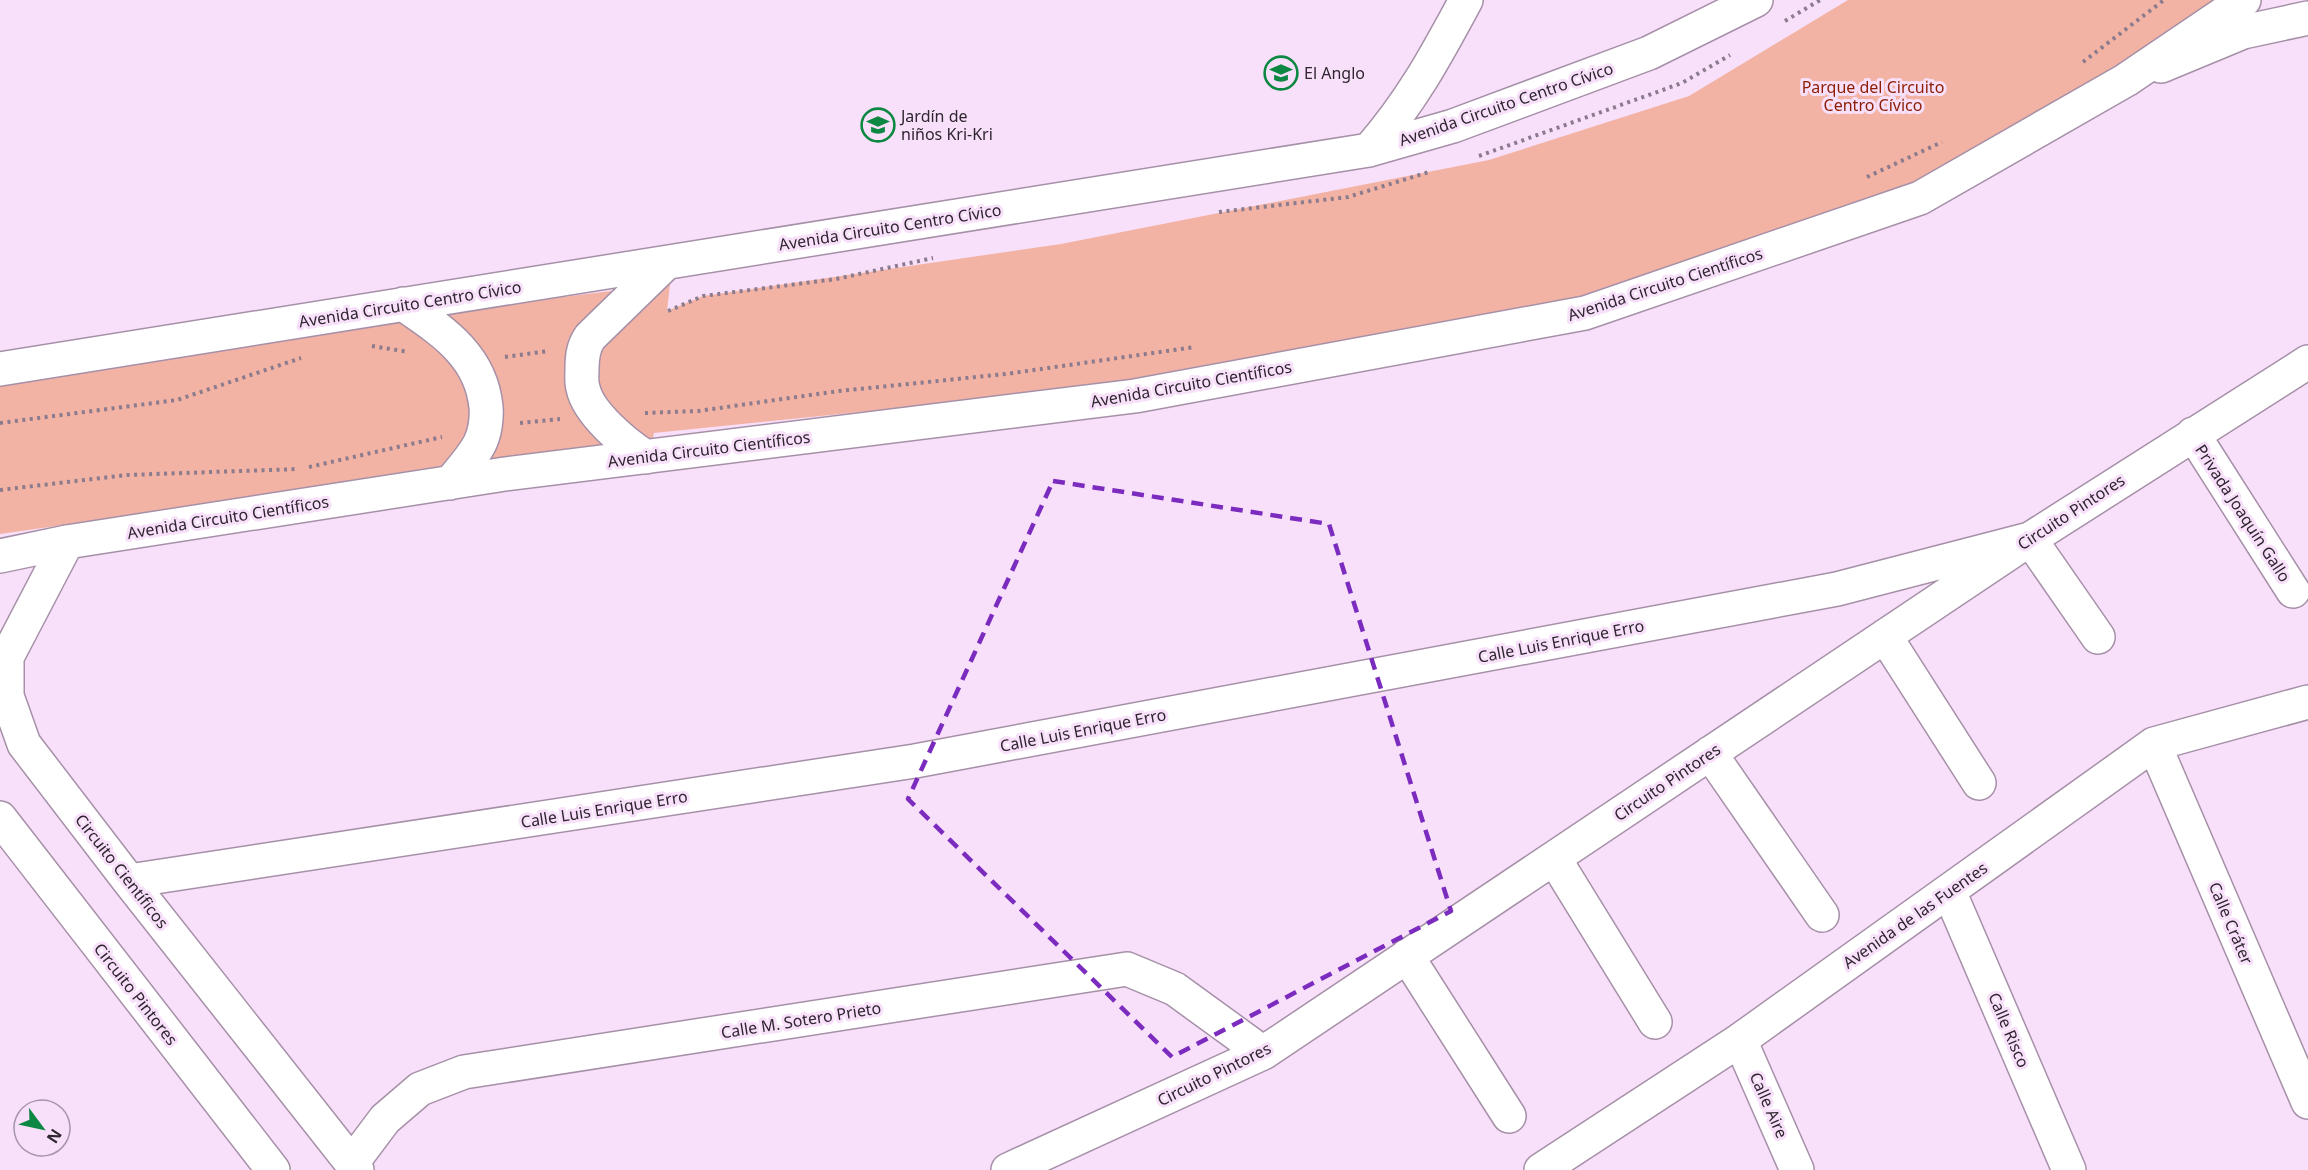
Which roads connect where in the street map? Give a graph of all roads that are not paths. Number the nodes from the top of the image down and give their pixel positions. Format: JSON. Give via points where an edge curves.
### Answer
{"nodes":[{"id":1,"x":1466,"y":0,"type":"edge"},
{"id":2,"x":1756,"y":0,"type":"edge"},
{"id":3,"x":2244,"y":0,"type":"edge"},
{"id":4,"x":2308,"y":18,"type":"edge"},
{"id":5,"x":2126,"y":80,"type":"junction"},
{"id":6,"x":1369,"y":150,"type":"junction"},
{"id":7,"x":664,"y":264,"type":"junction"},
{"id":8,"x":402,"y":304,"type":"junction"},
{"id":9,"x":2308,"y":362,"type":"edge"},
{"id":10,"x":0,"y":369,"type":"edge"},
{"id":11,"x":2193,"y":434,"type":"junction"},
{"id":12,"x":646,"y":457,"type":"junction"},
{"id":13,"x":450,"y":483,"type":"junction"},
{"id":14,"x":2030,"y":538,"type":"junction"},
{"id":15,"x":67,"y":542,"type":"junction"},
{"id":16,"x":0,"y":556,"type":"edge"},
{"id":17,"x":2294,"y":591,"type":"dead end"},
{"id":18,"x":1886,"y":636,"type":"junction"},
{"id":19,"x":2098,"y":637,"type":"dead end"},
{"id":20,"x":3,"y":656,"type":"edge"},
{"id":21,"x":2308,"y":702,"type":"edge"},
{"id":22,"x":2154,"y":744,"type":"junction"},
{"id":23,"x":1710,"y":753,"type":"junction"},
{"id":24,"x":1979,"y":783,"type":"dead end"},
{"id":25,"x":0,"y":818,"type":"edge"},
{"id":26,"x":1554,"y":858,"type":"junction"},
{"id":27,"x":129,"y":881,"type":"junction"},
{"id":28,"x":1949,"y":891,"type":"junction"},
{"id":29,"x":1822,"y":915,"type":"dead end"},
{"id":30,"x":1407,"y":956,"type":"junction"},
{"id":31,"x":1654,"y":1022,"type":"dead end"},
{"id":32,"x":1740,"y":1040,"type":"junction"},
{"id":33,"x":1263,"y":1053,"type":"junction"},
{"id":34,"x":2308,"y":1102,"type":"edge"},
{"id":35,"x":1509,"y":1116,"type":"dead end"},
{"id":36,"x":1059,"y":1160,"type":"edge"},
{"id":37,"x":355,"y":1167,"type":"edge"},
{"id":38,"x":1548,"y":1168,"type":"edge"},
{"id":39,"x":273,"y":1170,"type":"edge"},
{"id":40,"x":1008,"y":1170,"type":"edge"},
{"id":41,"x":1797,"y":1170,"type":"edge"},
{"id":42,"x":2069,"y":1170,"type":"edge"}],
"edges":[{"from":1,"to":6,"type":"street","via":[[1430,68],[1398,117]]},
{"from":2,"to":6,"type":"street","name":"Avenida Circuito Centro Cívico","via":[[1649,53],[1453,126]]},
{"from":3,"to":5,"type":"street","name":"Avenida Circuito Científicos"},
{"from":4,"to":5,"type":"street","via":[[2242,32]]},
{"from":5,"to":12,"type":"street","name":"Avenida Circuito Científicos","via":[[1920,198],[1585,313],[1135,396]]},
{"from":6,"to":7,"type":"street","name":"Avenida Circuito Centro Cívico"},
{"from":7,"to":8,"type":"street","name":"Avenida Circuito Centro Cívico"},
{"from":7,"to":12,"type":"street","via":[[584,346],[583,389],[590,404],[616,436]]},
{"from":8,"to":10,"type":"street","name":"Avenida Circuito Centro Cívico"},
{"from":8,"to":13,"type":"street","via":[[453,341],[472,362],[484,390],[487,417],[480,442]]},
{"from":9,"to":11,"type":"street","name":"Circuito Pintores"},
{"from":11,"to":14,"type":"street","name":"Circuito Pintores"},
{"from":11,"to":17,"type":"street","name":"Privada Joaquín Gallo"},
{"from":12,"to":13,"type":"street","name":"Avenida Circuito Científicos"},
{"from":13,"to":15,"type":"street","name":"Avenida Circuito Científicos"},
{"from":14,"to":18,"type":"street","name":"Circuito Pintores"},
{"from":14,"to":19,"type":"street"},
{"from":14,"to":27,"type":"street","name":"Calle Luis Enrique Erro","via":[[1837,589],[915,762]]},
{"from":15,"to":16,"type":"street"},
{"from":15,"to":20,"type":"street","name":"Circuito Científicos"},
{"from":18,"to":23,"type":"street","name":"Circuito Pintores"},
{"from":18,"to":24,"type":"street"},
{"from":20,"to":27,"type":"street","name":"Circuito Científicos","via":[[7,696],[24,744]]},
{"from":21,"to":22,"type":"street","name":"Avenida de las Fuentes"},
{"from":22,"to":28,"type":"street","name":"Avenida de las Fuentes"},
{"from":22,"to":34,"type":"street","name":"Calle Cráter"},
{"from":23,"to":26,"type":"street","name":"Circuito Pintores"},
{"from":23,"to":29,"type":"street"},
{"from":25,"to":39,"type":"street","name":"Circuito Pintores"},
{"from":26,"to":30,"type":"street","name":"Circuito Pintores"},
{"from":26,"to":31,"type":"street"},
{"from":27,"to":37,"type":"street","name":"Circuito Científicos"},
{"from":28,"to":32,"type":"street","name":"Avenida de las Fuentes"},
{"from":28,"to":42,"type":"street","name":"Calle Risco"},
{"from":30,"to":33,"type":"street","name":"Circuito Pintores"},
{"from":30,"to":35,"type":"street"},
{"from":32,"to":38,"type":"street","name":"Avenida de las Fuentes"},
{"from":32,"to":41,"type":"street","name":"Calle Aire"},
{"from":33,"to":36,"type":"street","name":"Circuito Pintores"},
{"from":33,"to":37,"type":"street","name":"Calle M. Sotero Prieto","via":[[1175,989],[1127,969],[464,1072],[420,1089],[385,1119]]},
{"from":36,"to":40,"type":"street","name":"Circuito Pintores"}]}
